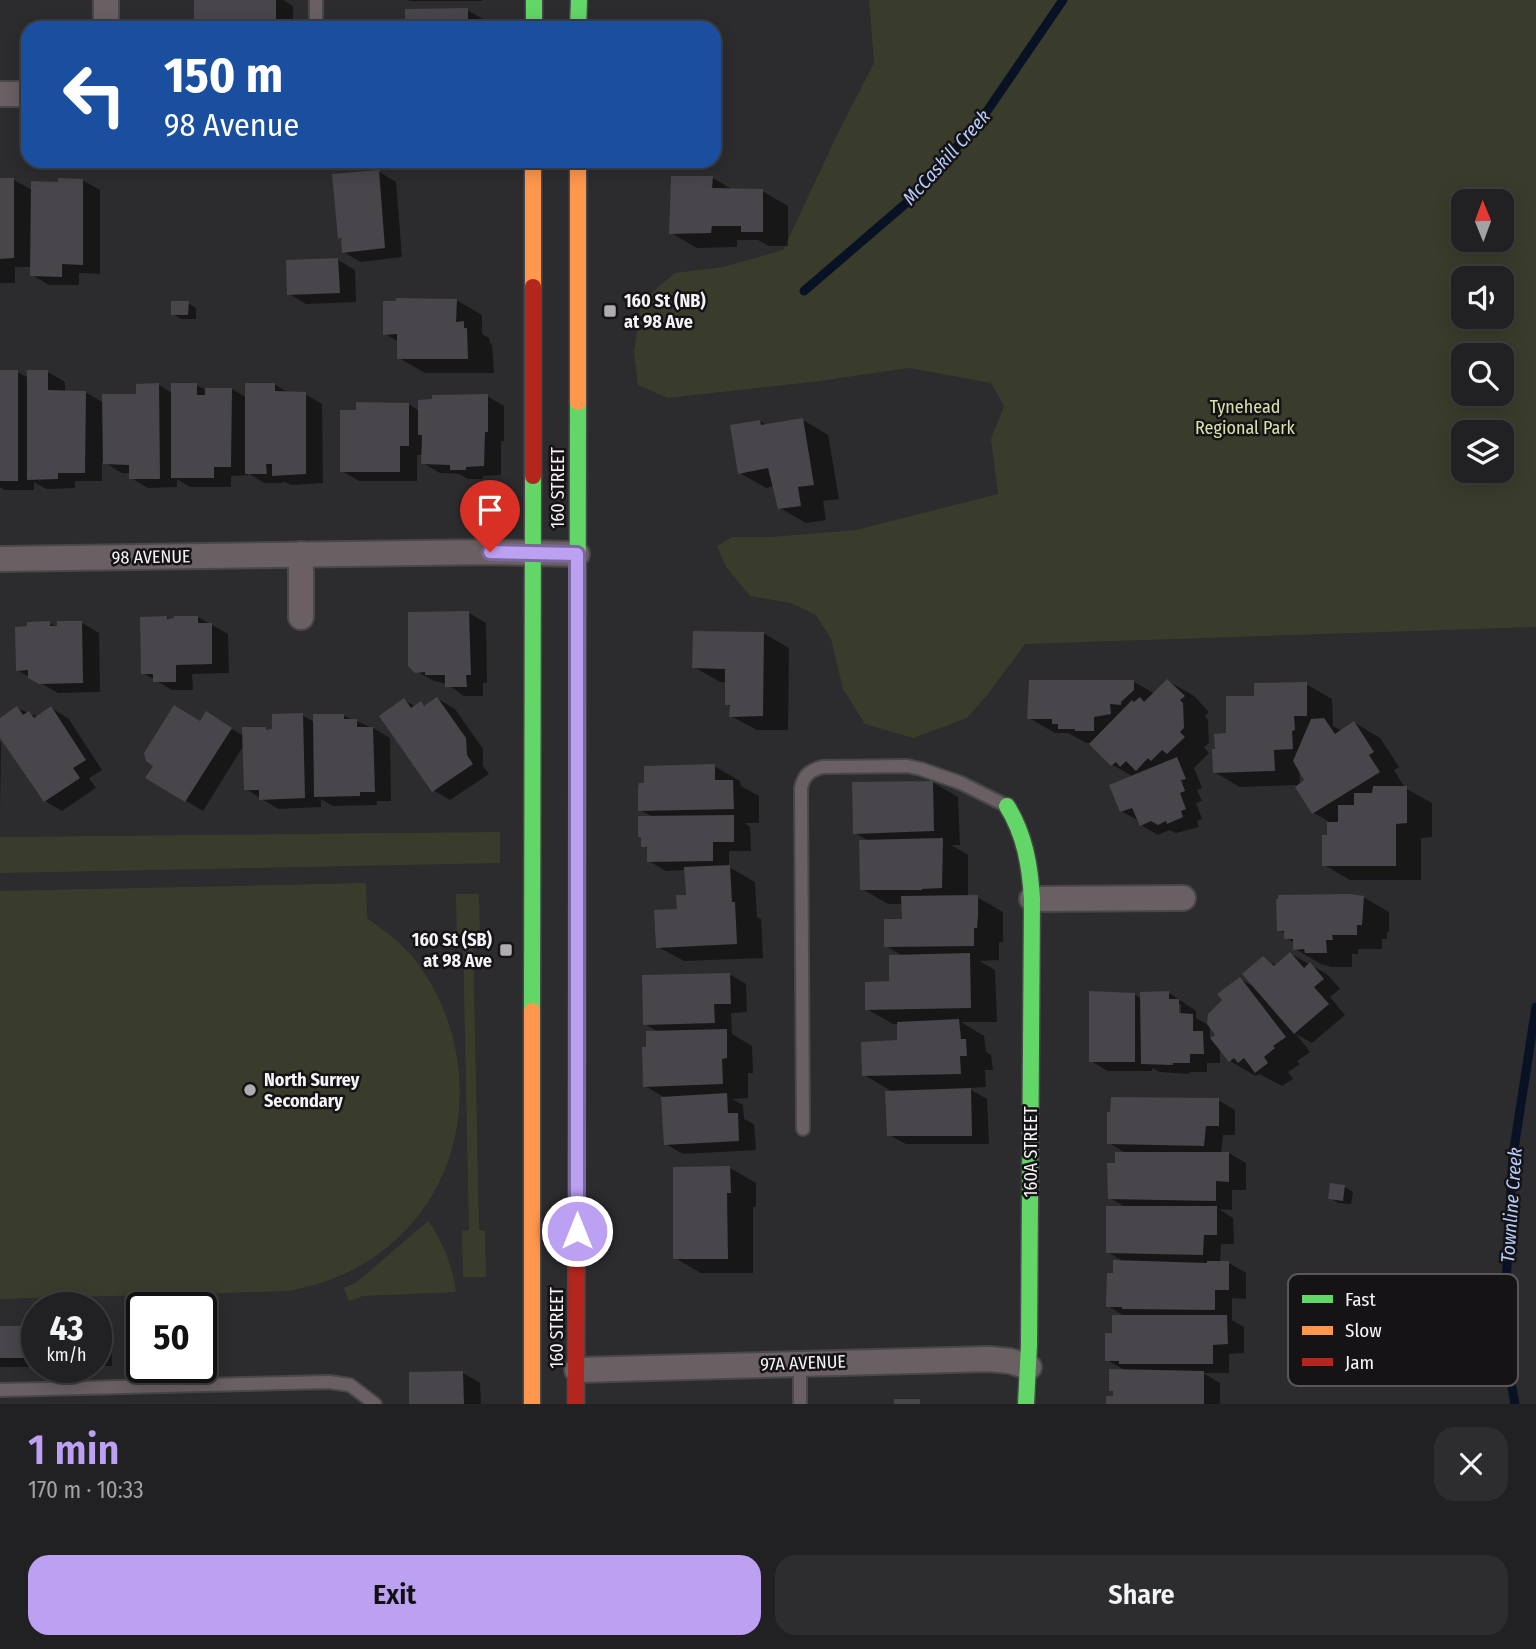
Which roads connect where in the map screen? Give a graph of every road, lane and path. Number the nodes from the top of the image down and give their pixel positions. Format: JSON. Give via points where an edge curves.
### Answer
{"nodes":[{"id":1,"x":106,"y":0,"type":"edge"},
{"id":2,"x":316,"y":0,"type":"edge"},
{"id":3,"x":534,"y":0,"type":"edge"},
{"id":4,"x":579,"y":0,"type":"edge"},
{"id":5,"x":106,"y":21,"type":"edge"},
{"id":6,"x":316,"y":21,"type":"edge"},
{"id":7,"x":534,"y":21,"type":"edge"},
{"id":8,"x":578,"y":21,"type":"edge"},
{"id":9,"x":0,"y":94,"type":"edge"},
{"id":10,"x":21,"y":94,"type":"edge"},
{"id":11,"x":533,"y":168,"type":"edge"},
{"id":12,"x":578,"y":168,"type":"edge"},
{"id":13,"x":531,"y":553,"type":"junction"},
{"id":14,"x":301,"y":554,"type":"junction"},
{"id":15,"x":577,"y":554,"type":"junction"},
{"id":16,"x":0,"y":559,"type":"edge"},
{"id":17,"x":301,"y":617,"type":"dead end"},
{"id":18,"x":1007,"y":806,"type":"joint"},
{"id":19,"x":1182,"y":898,"type":"dead end"},
{"id":20,"x":1032,"y":899,"type":"junction"},
{"id":21,"x":803,"y":1129,"type":"dead end"},
{"id":22,"x":800,"y":1363,"type":"junction"},
{"id":23,"x":1028,"y":1367,"type":"junction"},
{"id":24,"x":577,"y":1370,"type":"junction"},
{"id":25,"x":0,"y":1390,"type":"edge"},
{"id":26,"x":375,"y":1404,"type":"edge"},
{"id":27,"x":532,"y":1404,"type":"edge"},
{"id":28,"x":576,"y":1404,"type":"edge"},
{"id":29,"x":800,"y":1404,"type":"edge"},
{"id":30,"x":1026,"y":1404,"type":"edge"}],
"edges":[{"from":1,"to":5,"type":"street"},
{"from":2,"to":6,"type":"lane"},
{"from":3,"to":7,"type":"main road"},
{"from":4,"to":8,"type":"main road"},
{"from":9,"to":10,"type":"street"},
{"from":11,"to":13,"type":"main road","name":"160 STREET"},
{"from":12,"to":15,"type":"main road","name":"160 STREET"},
{"from":13,"to":14,"type":"street","name":"98 AVENUE"},
{"from":13,"to":15,"type":"street","name":"98 AVENUE"},
{"from":13,"to":27,"type":"main road","name":"160 STREET"},
{"from":14,"to":16,"type":"street","name":"98 AVENUE"},
{"from":14,"to":17,"type":"street"},
{"from":15,"to":24,"type":"main road","name":"160 STREET"},
{"from":18,"to":20,"type":"main road","name":"160A STREET","via":[[1026,849]]},
{"from":18,"to":21,"type":"lane","via":[[961,783],[907,766],[822,767],[803,778]]},
{"from":19,"to":20,"type":"street"},
{"from":20,"to":23,"type":"main road","name":"160A STREET"},
{"from":22,"to":23,"type":"street","name":"97A AVENUE","via":[[989,1359]]},
{"from":22,"to":24,"type":"street","name":"97A AVENUE"},
{"from":22,"to":29,"type":"lane"},
{"from":23,"to":30,"type":"main road","name":"160A STREET"},
{"from":24,"to":28,"type":"main road","name":"160 STREET"},
{"from":25,"to":26,"type":"lane","via":[[329,1382],[350,1385]]}]}
